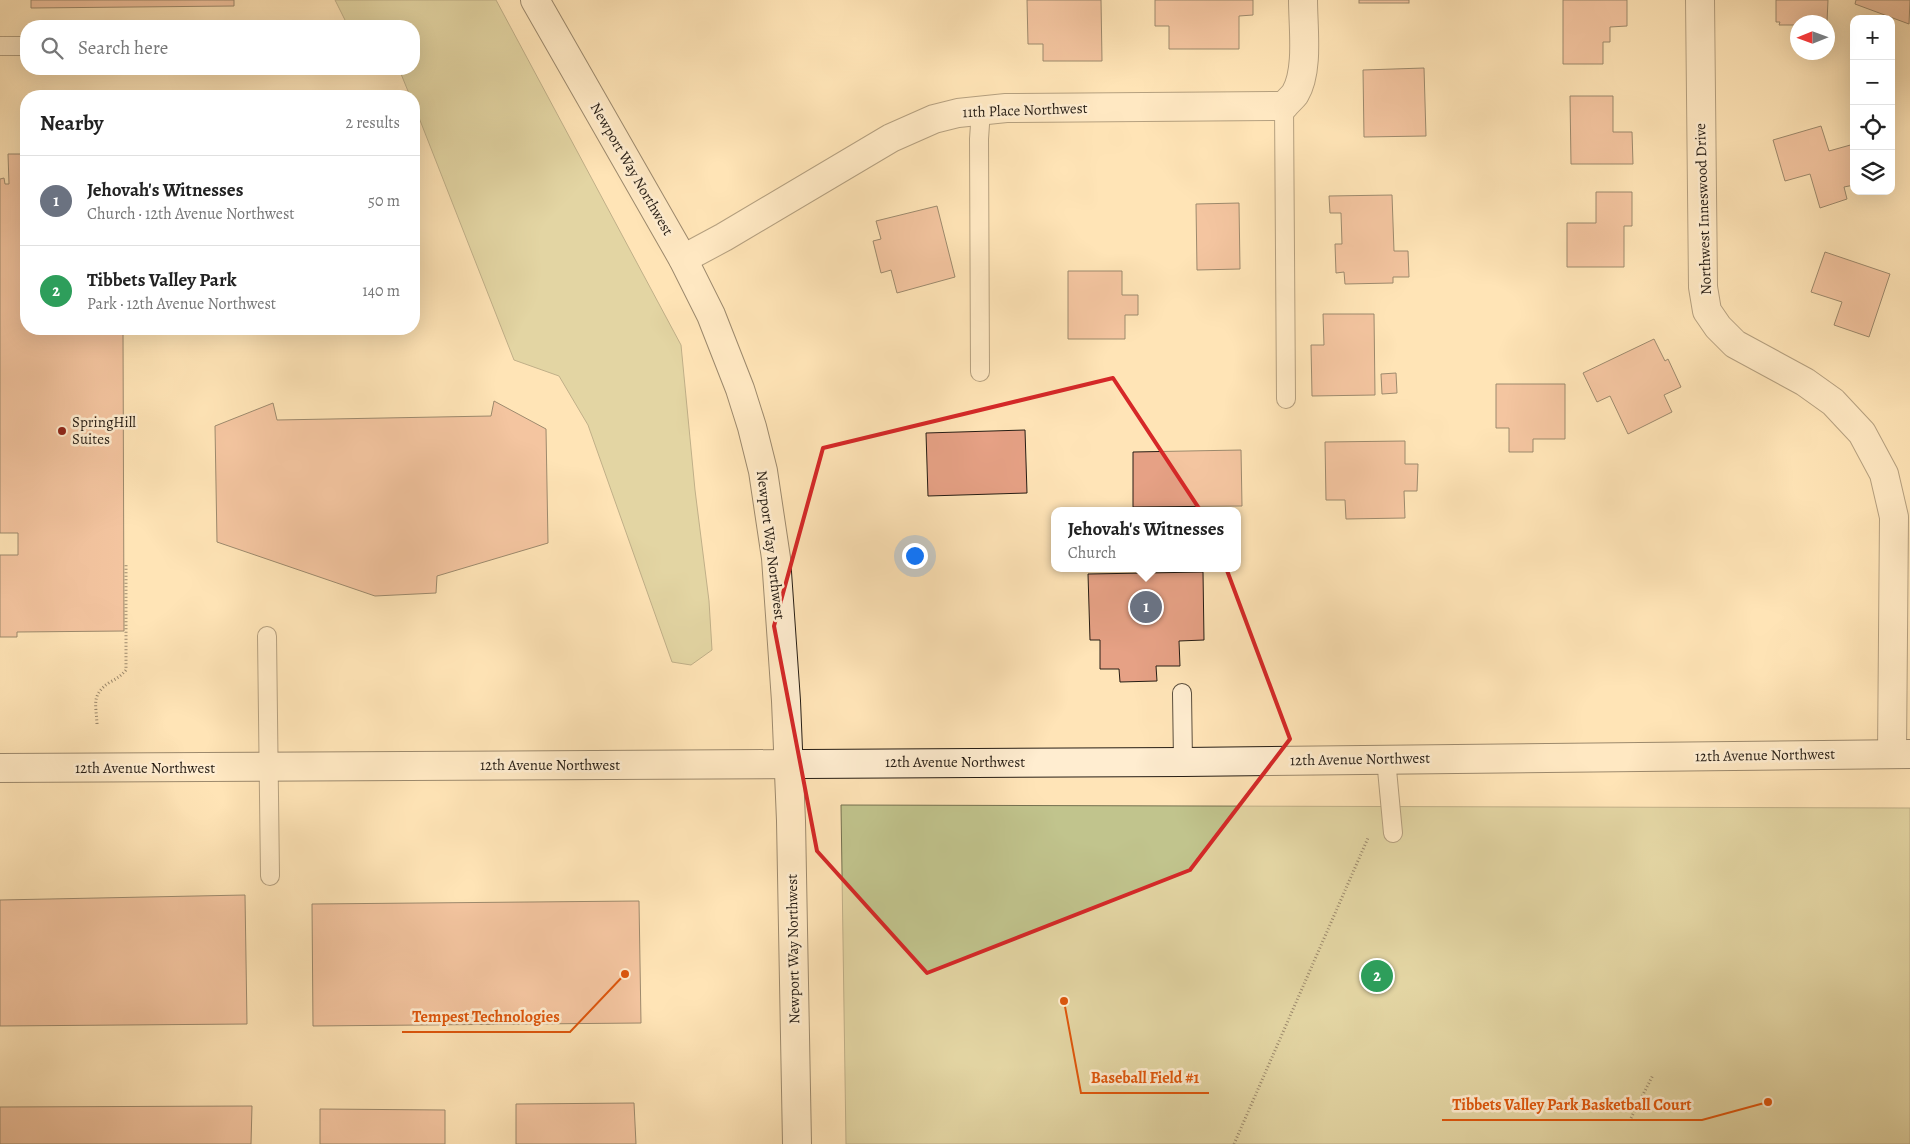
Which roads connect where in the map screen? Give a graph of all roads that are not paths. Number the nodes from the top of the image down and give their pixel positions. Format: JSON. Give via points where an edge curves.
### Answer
{"nodes":[{"id":1,"x":535,"y":0,"type":"edge"},
{"id":2,"x":1303,"y":0,"type":"edge"},
{"id":3,"x":1700,"y":0,"type":"edge"},
{"id":4,"x":0,"y":46,"type":"edge"},
{"id":5,"x":20,"y":46,"type":"edge"},
{"id":6,"x":1284,"y":106,"type":"junction"},
{"id":7,"x":981,"y":110,"type":"junction"},
{"id":8,"x":683,"y":259,"type":"junction"},
{"id":9,"x":980,"y":372,"type":"dead end"},
{"id":10,"x":1286,"y":399,"type":"dead end"},
{"id":11,"x":266,"y":636,"type":"dead end"},
{"id":12,"x":1182,"y":693,"type":"dead end"},
{"id":13,"x":1901,"y":754,"type":"edge"},
{"id":14,"x":1386,"y":759,"type":"junction"},
{"id":15,"x":1183,"y":762,"type":"junction"},
{"id":16,"x":789,"y":764,"type":"junction"},
{"id":17,"x":0,"y":768,"type":"edge"},
{"id":18,"x":268,"y":768,"type":"junction"},
{"id":19,"x":1393,"y":833,"type":"dead end"},
{"id":20,"x":270,"y":876,"type":"dead end"},
{"id":21,"x":797,"y":1144,"type":"edge"}],
"edges":[{"from":1,"to":8,"type":"street","name":"Newport Way Northwest"},
{"from":2,"to":6,"type":"street","via":[[1301,79],[1294,95]]},
{"from":3,"to":13,"type":"street","name":"Northwest Inneswood Drive","via":[[1703,287],[1707,311],[1718,328],[1735,344],[1805,382],[1833,402],[1862,433],[1884,474],[1894,517]]},
{"from":4,"to":5,"type":"lane"},
{"from":6,"to":7,"type":"street","name":"11th Place Northwest"},
{"from":6,"to":10,"type":"lane"},
{"from":7,"to":8,"type":"street","name":"11th Place Northwest","via":[[934,120],[891,138]]},
{"from":7,"to":9,"type":"lane"},
{"from":8,"to":16,"type":"street","name":"Newport Way Northwest","via":[[726,351],[763,471],[780,608]]},
{"from":11,"to":18,"type":"lane"},
{"from":12,"to":15,"type":"lane"},
{"from":13,"to":14,"type":"street","name":"12th Avenue Northwest"},
{"from":14,"to":15,"type":"street","name":"12th Avenue Northwest"},
{"from":14,"to":19,"type":"lane"},
{"from":15,"to":16,"type":"street","name":"12th Avenue Northwest"},
{"from":16,"to":18,"type":"street","name":"12th Avenue Northwest"},
{"from":16,"to":21,"type":"street","name":"Newport Way Northwest"},
{"from":17,"to":18,"type":"street","name":"12th Avenue Northwest"},
{"from":18,"to":20,"type":"lane"}]}
